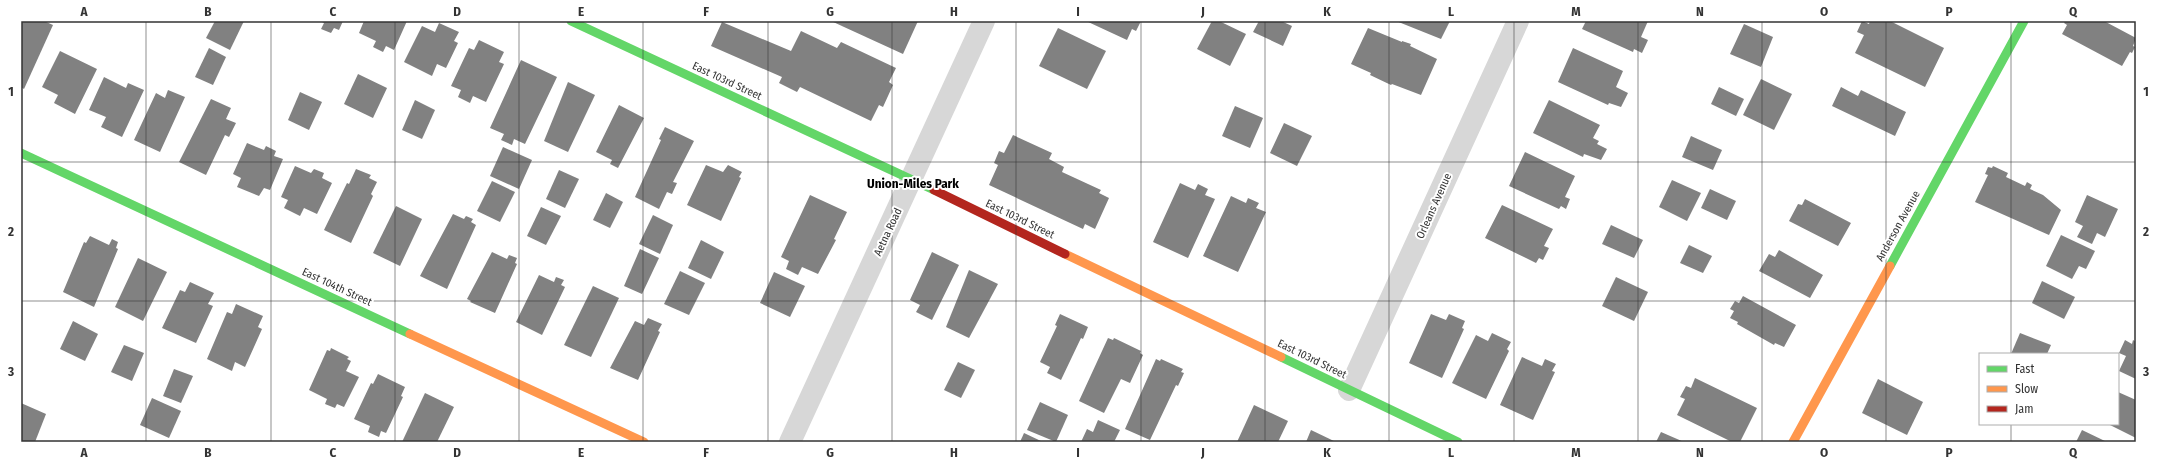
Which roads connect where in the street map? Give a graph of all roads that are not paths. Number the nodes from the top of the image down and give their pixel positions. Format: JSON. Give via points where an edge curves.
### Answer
{"nodes":[{"id":1,"x":570,"y":21,"type":"edge"},
{"id":2,"x":984,"y":21,"type":"edge"},
{"id":3,"x":1518,"y":21,"type":"edge"},
{"id":4,"x":2024,"y":21,"type":"edge"},
{"id":5,"x":21,"y":153,"type":"edge"},
{"id":6,"x":912,"y":180,"type":"junction"},
{"id":7,"x":1349,"y":390,"type":"junction"},
{"id":8,"x":644,"y":442,"type":"edge"},
{"id":9,"x":790,"y":442,"type":"edge"},
{"id":10,"x":1458,"y":442,"type":"edge"},
{"id":11,"x":1793,"y":442,"type":"edge"}],
"edges":[{"from":1,"to":6,"type":"street","name":"East 103rd Street"},
{"from":2,"to":6,"type":"street","name":"Aetna Road"},
{"from":3,"to":7,"type":"street","name":"Orleans Avenue"},
{"from":4,"to":11,"type":"street","name":"Anderson Avenue"},
{"from":5,"to":8,"type":"street","name":"East 104th Street"},
{"from":6,"to":7,"type":"street","name":"East 103rd Street"},
{"from":6,"to":9,"type":"street","name":"Aetna Road"},
{"from":7,"to":10,"type":"street","name":"East 103rd Street"}]}
